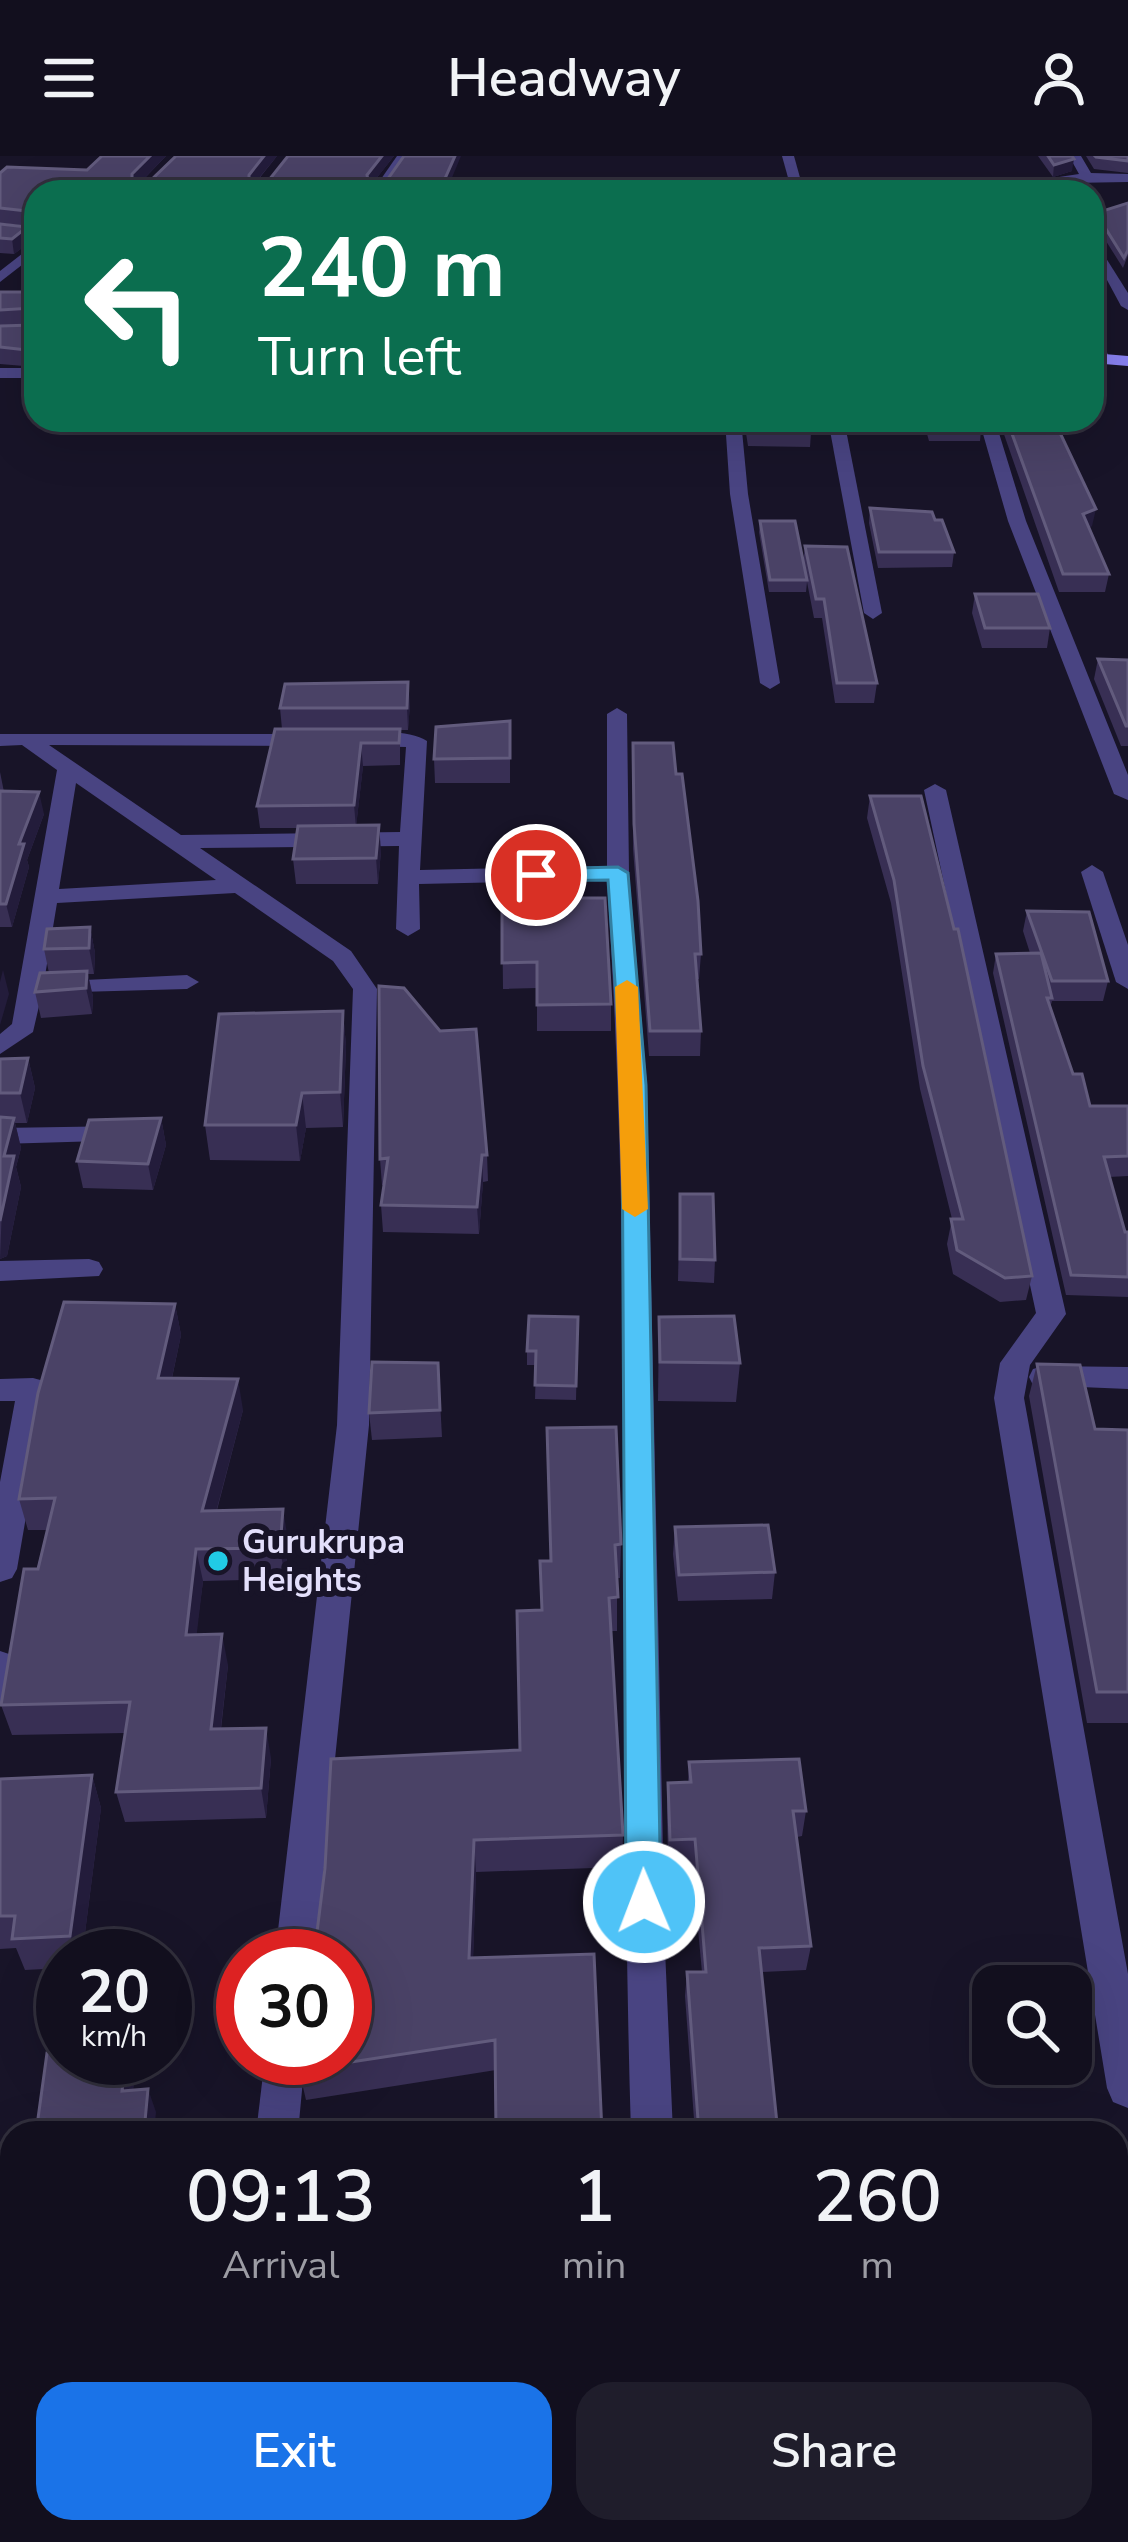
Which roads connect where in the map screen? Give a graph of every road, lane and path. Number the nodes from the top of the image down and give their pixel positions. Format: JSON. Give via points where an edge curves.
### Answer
{"nodes":[{"id":1,"x":1075,"y":156,"type":"edge"},
{"id":2,"x":1087,"y":177,"type":"junction"},
{"id":3,"x":1128,"y":178,"type":"edge"},
{"id":4,"x":1063,"y":180,"type":"edge"},
{"id":5,"x":24,"y":258,"type":"edge"},
{"id":6,"x":1104,"y":261,"type":"edge"},
{"id":7,"x":0,"y":278,"type":"edge"},
{"id":8,"x":1128,"y":306,"type":"edge"},
{"id":9,"x":734,"y":432,"type":"edge"},
{"id":10,"x":838,"y":432,"type":"edge"},
{"id":11,"x":991,"y":432,"type":"edge"},
{"id":12,"x":874,"y":613,"type":"dead end"},
{"id":13,"x":770,"y":683,"type":"dead end"},
{"id":14,"x":616,"y":714,"type":"dead end"},
{"id":15,"x":13,"y":740,"type":"edge"},
{"id":16,"x":68,"y":768,"type":"junction"},
{"id":17,"x":935,"y":790,"type":"dead end"},
{"id":18,"x":1125,"y":794,"type":"edge"},
{"id":19,"x":410,"y":839,"type":"junction"},
{"id":20,"x":171,"y":842,"type":"junction"},
{"id":21,"x":1092,"y":872,"type":"dead end"},
{"id":22,"x":618,"y":873,"type":"junction"},
{"id":23,"x":408,"y":877,"type":"junction"},
{"id":24,"x":236,"y":886,"type":"junction"},
{"id":25,"x":46,"y":897,"type":"junction"},
{"id":26,"x":1117,"y":912,"type":"edge"},
{"id":27,"x":408,"y":929,"type":"dead end"},
{"id":28,"x":188,"y":982,"type":"dead end"},
{"id":29,"x":1128,"y":982,"type":"edge"},
{"id":30,"x":31,"y":988,"type":"junction"},
{"id":31,"x":0,"y":1046,"type":"edge"},
{"id":32,"x":160,"y":1134,"type":"edge"},
{"id":33,"x":0,"y":1136,"type":"edge"},
{"id":34,"x":89,"y":1269,"type":"dead end"},
{"id":35,"x":0,"y":1271,"type":"edge"},
{"id":36,"x":1010,"y":1377,"type":"junction"},
{"id":37,"x":1128,"y":1378,"type":"edge"},
{"id":38,"x":0,"y":1390,"type":"edge"},
{"id":39,"x":0,"y":1569,"type":"edge"},
{"id":40,"x":0,"y":1665,"type":"edge"},
{"id":41,"x":0,"y":1688,"type":"edge"},
{"id":42,"x":298,"y":1929,"type":"edge"},
{"id":43,"x":282,"y":2085,"type":"edge"},
{"id":44,"x":1128,"y":2088,"type":"edge"},
{"id":45,"x":278,"y":2121,"type":"edge"},
{"id":46,"x":652,"y":2121,"type":"edge"}],
"edges":[{"from":1,"to":2,"type":"street"},
{"from":2,"to":3,"type":"street"},
{"from":2,"to":4,"type":"street"},
{"from":5,"to":7,"type":"street"},
{"from":6,"to":8,"type":"street"},
{"from":9,"to":13,"type":"street"},
{"from":10,"to":12,"type":"street"},
{"from":11,"to":18,"type":"street","via":[[1017,521]]},
{"from":14,"to":22,"type":"street"},
{"from":15,"to":16,"type":"street"},
{"from":15,"to":19,"type":"street","via":[[428,741]]},
{"from":16,"to":20,"type":"street"},
{"from":16,"to":25,"type":"street"},
{"from":17,"to":36,"type":"street","via":[[1052,1314]]},
{"from":19,"to":20,"type":"street"},
{"from":19,"to":23,"type":"street"},
{"from":20,"to":24,"type":"street"},
{"from":21,"to":26,"type":"street"},
{"from":22,"to":23,"type":"street"},
{"from":22,"to":46,"type":"street","via":[[634,1085]]},
{"from":23,"to":27,"type":"street"},
{"from":24,"to":25,"type":"street"},
{"from":24,"to":42,"type":"street","via":[[342,956],[365,989],[353,1425]]},
{"from":25,"to":30,"type":"street"},
{"from":26,"to":29,"type":"street"},
{"from":28,"to":30,"type":"street"},
{"from":30,"to":31,"type":"street","via":[[24,1028]]},
{"from":32,"to":33,"type":"street"},
{"from":34,"to":35,"type":"street"},
{"from":36,"to":37,"type":"street"},
{"from":36,"to":44,"type":"street"},
{"from":38,"to":39,"type":"street","via":[[33,1389]]},
{"from":40,"to":41,"type":"street"},
{"from":43,"to":45,"type":"street"}]}
